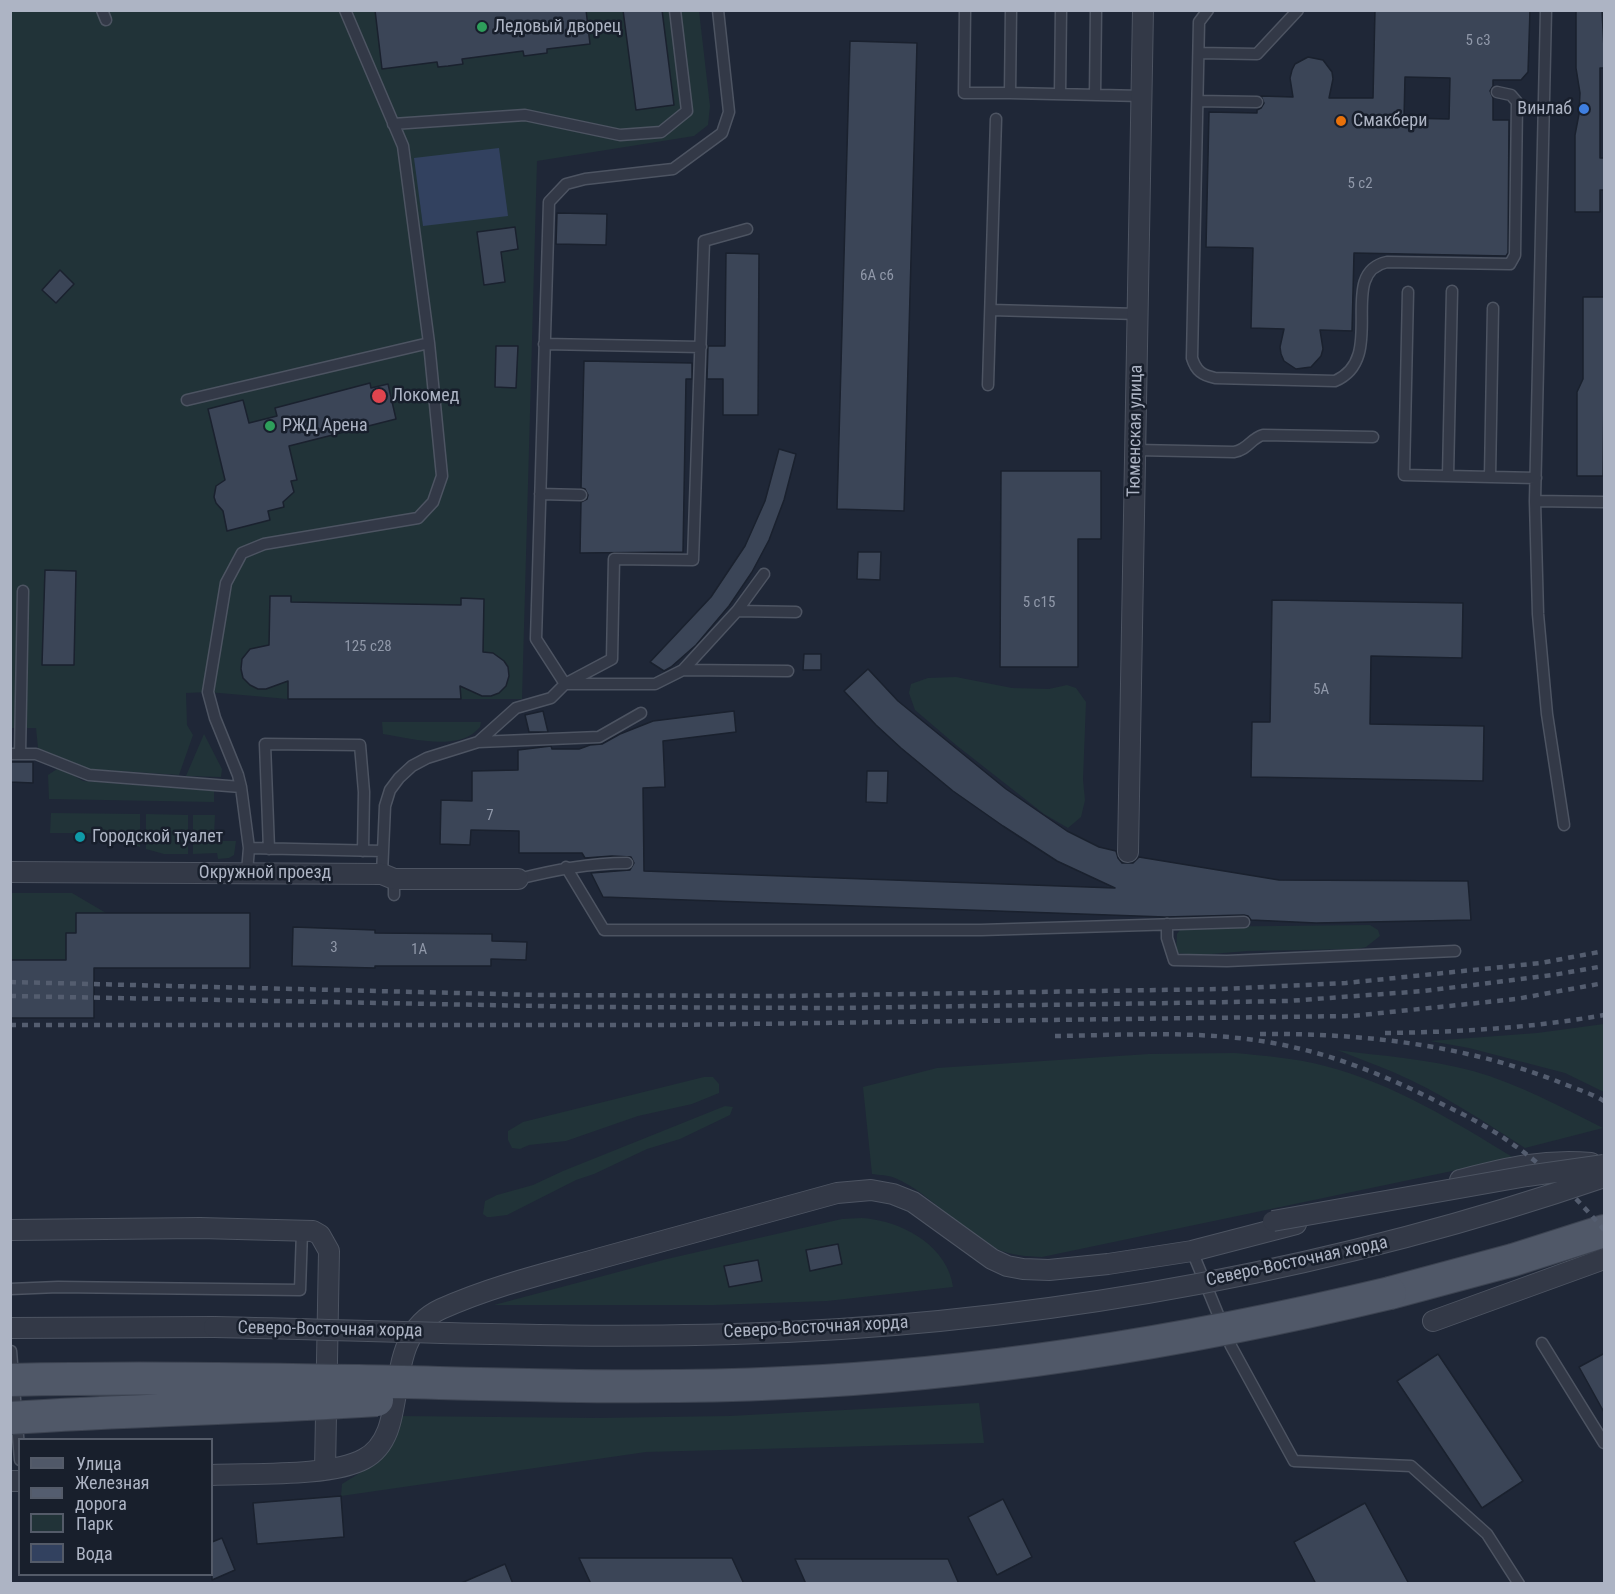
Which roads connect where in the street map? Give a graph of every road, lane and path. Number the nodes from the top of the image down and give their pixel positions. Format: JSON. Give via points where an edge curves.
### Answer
{"nodes":[{"id":1,"x":345,"y":10,"type":"edge"},
{"id":2,"x":675,"y":10,"type":"edge"},
{"id":3,"x":718,"y":10,"type":"edge"},
{"id":4,"x":965,"y":10,"type":"edge"},
{"id":5,"x":1011,"y":10,"type":"edge"},
{"id":6,"x":1061,"y":10,"type":"edge"},
{"id":7,"x":1096,"y":10,"type":"edge"},
{"id":8,"x":1143,"y":10,"type":"edge"},
{"id":9,"x":1208,"y":10,"type":"edge"},
{"id":10,"x":1298,"y":10,"type":"edge"},
{"id":11,"x":1546,"y":10,"type":"edge"},
{"id":12,"x":1199,"y":53,"type":"junction"},
{"id":13,"x":1497,"y":92,"type":"dead end"},
{"id":14,"x":1010,"y":93,"type":"junction"},
{"id":15,"x":1060,"y":94,"type":"junction"},
{"id":16,"x":1095,"y":95,"type":"junction"},
{"id":17,"x":1142,"y":96,"type":"junction"},
{"id":18,"x":1198,"y":101,"type":"junction"},
{"id":19,"x":1257,"y":102,"type":"dead end"},
{"id":20,"x":996,"y":119,"type":"dead end"},
{"id":21,"x":393,"y":124,"type":"junction"},
{"id":22,"x":747,"y":229,"type":"dead end"},
{"id":23,"x":1408,"y":291,"type":"dead end"},
{"id":24,"x":1452,"y":291,"type":"dead end"},
{"id":25,"x":1493,"y":308,"type":"dead end"},
{"id":26,"x":991,"y":310,"type":"junction"},
{"id":27,"x":1138,"y":314,"type":"junction"},
{"id":28,"x":429,"y":343,"type":"junction"},
{"id":29,"x":544,"y":344,"type":"junction"},
{"id":30,"x":700,"y":347,"type":"junction"},
{"id":31,"x":988,"y":385,"type":"dead end"},
{"id":32,"x":187,"y":400,"type":"dead end"},
{"id":33,"x":1373,"y":437,"type":"dead end"},
{"id":34,"x":1136,"y":450,"type":"junction"},
{"id":35,"x":1448,"y":477,"type":"junction"},
{"id":36,"x":1490,"y":477,"type":"junction"},
{"id":37,"x":1536,"y":478,"type":"junction"},
{"id":38,"x":540,"y":494,"type":"junction"},
{"id":39,"x":581,"y":495,"type":"dead end"},
{"id":40,"x":1535,"y":501,"type":"junction"},
{"id":41,"x":1605,"y":502,"type":"edge"},
{"id":42,"x":764,"y":574,"type":"dead end"},
{"id":43,"x":23,"y":591,"type":"dead end"},
{"id":44,"x":737,"y":611,"type":"junction"},
{"id":45,"x":796,"y":612,"type":"dead end"},
{"id":46,"x":683,"y":670,"type":"junction"},
{"id":47,"x":788,"y":671,"type":"dead end"},
{"id":48,"x":566,"y":684,"type":"junction"},
{"id":49,"x":641,"y":713,"type":"dead end"},
{"id":50,"x":478,"y":742,"type":"junction"},
{"id":51,"x":15,"y":754,"type":"edge"},
{"id":52,"x":241,"y":788,"type":"junction"},
{"id":53,"x":1564,"y":825,"type":"dead end"},
{"id":54,"x":249,"y":848,"type":"junction"},
{"id":55,"x":270,"y":849,"type":"junction"},
{"id":56,"x":363,"y":851,"type":"junction"},
{"id":57,"x":383,"y":851,"type":"junction"},
{"id":58,"x":1128,"y":852,"type":"dead end"},
{"id":59,"x":627,"y":863,"type":"dead end"},
{"id":60,"x":566,"y":867,"type":"junction"},
{"id":61,"x":10,"y":872,"type":"edge"},
{"id":62,"x":247,"y":872,"type":"junction"},
{"id":63,"x":518,"y":879,"type":"joint"},
{"id":64,"x":390,"y":883,"type":"junction"},
{"id":65,"x":1244,"y":922,"type":"dead end"},
{"id":66,"x":1167,"y":924,"type":"junction"},
{"id":67,"x":1455,"y":951,"type":"dead end"},
{"id":68,"x":1605,"y":1166,"type":"edge"},
{"id":69,"x":1605,"y":1177,"type":"edge"},
{"id":70,"x":1273,"y":1221,"type":"dead end"},
{"id":71,"x":10,"y":1230,"type":"edge"},
{"id":72,"x":302,"y":1231,"type":"junction"},
{"id":73,"x":1605,"y":1231,"type":"edge"},
{"id":74,"x":1192,"y":1251,"type":"junction"},
{"id":75,"x":1605,"y":1259,"type":"edge"},
{"id":76,"x":10,"y":1289,"type":"edge"},
{"id":77,"x":1433,"y":1321,"type":"dead end"},
{"id":78,"x":10,"y":1328,"type":"edge"},
{"id":79,"x":1542,"y":1343,"type":"dead end"},
{"id":80,"x":11,"y":1351,"type":"edge"},
{"id":81,"x":10,"y":1380,"type":"edge"},
{"id":82,"x":506,"y":1385,"type":"junction"},
{"id":83,"x":10,"y":1418,"type":"edge"},
{"id":84,"x":18,"y":1438,"type":"edge"},
{"id":85,"x":1605,"y":1443,"type":"edge"},
{"id":86,"x":325,"y":1470,"type":"junction"},
{"id":87,"x":213,"y":1475,"type":"edge"},
{"id":88,"x":1520,"y":1584,"type":"edge"}],
"edges":[{"from":1,"to":21,"type":"lane"},
{"from":2,"to":21,"type":"lane","via":[[687,111],[661,132],[620,135],[525,115]]},
{"from":3,"to":29,"type":"lane","via":[[729,112],[722,133],[673,169],[566,184],[549,202]]},
{"from":4,"to":14,"type":"lane","via":[[964,93]]},
{"from":5,"to":14,"type":"lane"},
{"from":6,"to":15,"type":"lane"},
{"from":7,"to":16,"type":"lane"},
{"from":8,"to":17,"type":"street","name":"Тюменская улица"},
{"from":9,"to":12,"type":"lane","via":[[1199,22]]},
{"from":10,"to":12,"type":"lane","via":[[1257,54]]},
{"from":11,"to":37,"type":"lane"},
{"from":12,"to":18,"type":"lane"},
{"from":13,"to":18,"type":"lane","via":[[1511,95],[1517,102],[1514,260],[1503,265],[1387,262],[1372,267],[1363,286],[1359,351],[1347,375],[1335,381],[1215,378],[1204,376],[1194,366]]},
{"from":14,"to":15,"type":"lane"},
{"from":15,"to":16,"type":"lane"},
{"from":16,"to":17,"type":"lane"},
{"from":17,"to":27,"type":"street","name":"Тюменская улица"},
{"from":18,"to":19,"type":"lane"},
{"from":20,"to":26,"type":"lane"},
{"from":21,"to":28,"type":"lane","via":[[403,146]]},
{"from":22,"to":30,"type":"lane","via":[[704,242]]},
{"from":23,"to":35,"type":"lane","via":[[1404,475]]},
{"from":24,"to":35,"type":"lane"},
{"from":25,"to":36,"type":"lane"},
{"from":26,"to":27,"type":"lane"},
{"from":26,"to":31,"type":"lane"},
{"from":27,"to":34,"type":"street","name":"Тюменская улица"},
{"from":28,"to":32,"type":"lane"},
{"from":28,"to":52,"type":"lane","via":[[442,476],[433,502],[418,518],[264,544],[242,553],[226,583],[208,692]]},
{"from":29,"to":30,"type":"lane"},
{"from":29,"to":38,"type":"lane"},
{"from":30,"to":48,"type":"lane","via":[[693,560],[614,559],[612,659]]},
{"from":33,"to":34,"type":"lane","via":[[1263,435],[1243,451]]},
{"from":34,"to":58,"type":"street","name":"Тюменская улица"},
{"from":35,"to":36,"type":"lane"},
{"from":36,"to":37,"type":"lane"},
{"from":37,"to":40,"type":"lane"},
{"from":38,"to":39,"type":"lane"},
{"from":38,"to":48,"type":"lane","via":[[536,639]]},
{"from":40,"to":41,"type":"lane"},
{"from":40,"to":53,"type":"lane","via":[[1538,614]]},
{"from":42,"to":44,"type":"lane"},
{"from":43,"to":51,"type":"lane"},
{"from":44,"to":45,"type":"lane"},
{"from":44,"to":46,"type":"lane"},
{"from":46,"to":47,"type":"lane"},
{"from":46,"to":48,"type":"lane","via":[[655,684]]},
{"from":48,"to":50,"type":"lane","via":[[551,698],[516,708]]},
{"from":49,"to":50,"type":"lane","via":[[599,737]]},
{"from":50,"to":57,"type":"lane","via":[[427,758],[399,778],[385,806]]},
{"from":51,"to":52,"type":"lane","via":[[36,754],[88,775]]},
{"from":52,"to":54,"type":"lane"},
{"from":54,"to":55,"type":"lane"},
{"from":54,"to":62,"type":"lane"},
{"from":55,"to":56,"type":"lane"},
{"from":55,"to":56,"type":"lane","via":[[265,744],[360,744]]},
{"from":56,"to":57,"type":"lane"},
{"from":57,"to":64,"type":"lane"},
{"from":59,"to":60,"type":"lane"},
{"from":60,"to":63,"type":"lane"},
{"from":60,"to":66,"type":"lane","via":[[604,930],[981,930]]},
{"from":61,"to":62,"type":"street","name":"Окружной проезд"},
{"from":62,"to":64,"type":"street","name":"Окружной проезд"},
{"from":63,"to":64,"type":"street","name":"Окружной проезд"},
{"from":65,"to":66,"type":"lane"},
{"from":66,"to":67,"type":"lane","via":[[1174,960]]},
{"from":68,"to":70,"type":"street","bridge":true},
{"from":68,"to":74,"type":"street","via":[[1561,1160],[1524,1164]]},
{"from":69,"to":78,"type":"street","name":"Северо-Восточная хорда","bridge":true,"via":[[1408,1237],[1273,1269],[1137,1295],[911,1324],[644,1335]]},
{"from":71,"to":72,"type":"street"},
{"from":72,"to":76,"type":"lane","via":[[300,1290]]},
{"from":72,"to":86,"type":"street","via":[[320,1235],[329,1251]]},
{"from":73,"to":82,"type":"main road","bridge":true,"via":[[1415,1287],[1278,1320],[1029,1362],[783,1383]]},
{"from":74,"to":86,"type":"street","via":[[1049,1270],[1023,1269],[992,1259],[913,1202],[871,1190],[837,1193],[499,1287],[438,1310],[416,1328],[400,1362],[389,1429],[381,1445],[365,1459]]},
{"from":74,"to":88,"type":"lane","via":[[1232,1346],[1294,1461],[1411,1466],[1487,1534]]},
{"from":75,"to":77,"type":"street"},
{"from":79,"to":85,"type":"lane"},
{"from":80,"to":84,"type":"lane"},
{"from":81,"to":82,"type":"main road","bridge":true},
{"from":82,"to":83,"type":"main road","bridge":true,"via":[[390,1399]]},
{"from":86,"to":87,"type":"street"}]}
